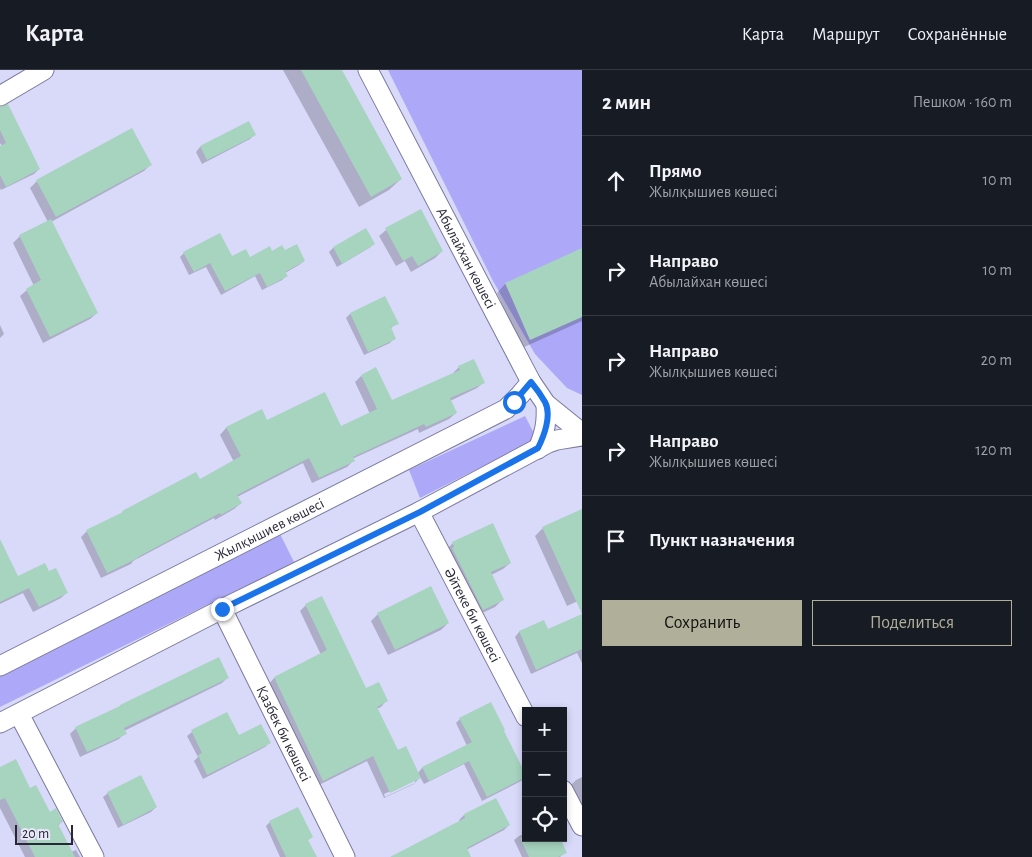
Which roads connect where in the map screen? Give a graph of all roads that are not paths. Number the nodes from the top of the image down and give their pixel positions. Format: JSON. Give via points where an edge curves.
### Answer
{"nodes":[{"id":1,"x":44,"y":70,"type":"edge"},
{"id":2,"x":368,"y":70,"type":"edge"},
{"id":3,"x":0,"y":96,"type":"edge"},
{"id":4,"x":531,"y":382,"type":"junction"},
{"id":5,"x":546,"y":404,"type":"junction"},
{"id":6,"x":582,"y":435,"type":"edge"},
{"id":7,"x":538,"y":448,"type":"junction"},
{"id":8,"x":420,"y":512,"type":"junction"},
{"id":9,"x":222,"y":609,"type":"junction"},
{"id":10,"x":0,"y":666,"type":"edge"},
{"id":11,"x":522,"y":709,"type":"edge"},
{"id":12,"x":19,"y":714,"type":"junction"},
{"id":13,"x":0,"y":723,"type":"edge"},
{"id":14,"x":567,"y":797,"type":"edge"},
{"id":15,"x":582,"y":826,"type":"edge"},
{"id":16,"x":94,"y":857,"type":"edge"},
{"id":17,"x":345,"y":857,"type":"edge"}],
"edges":[{"from":1,"to":3,"type":"street"},
{"from":2,"to":4,"type":"street","name":"Абылайхан көшесі"},
{"from":4,"to":5,"type":"street","name":"Абылайхан көшесі"},
{"from":4,"to":10,"type":"street","name":"Жылқышиев көшесі","via":[[506,409]]},
{"from":5,"to":6,"type":"street","name":"Абылайхан көшесі"},
{"from":5,"to":7,"type":"street","via":[[546,428]]},
{"from":6,"to":7,"type":"street"},
{"from":7,"to":8,"type":"street"},
{"from":8,"to":9,"type":"street"},
{"from":8,"to":11,"type":"street","name":"Әйтеке би көшесі"},
{"from":9,"to":12,"type":"street"},
{"from":9,"to":17,"type":"street","name":"Қазбек би көшесі"},
{"from":12,"to":13,"type":"street"},
{"from":12,"to":16,"type":"street"},
{"from":14,"to":15,"type":"street"}]}
